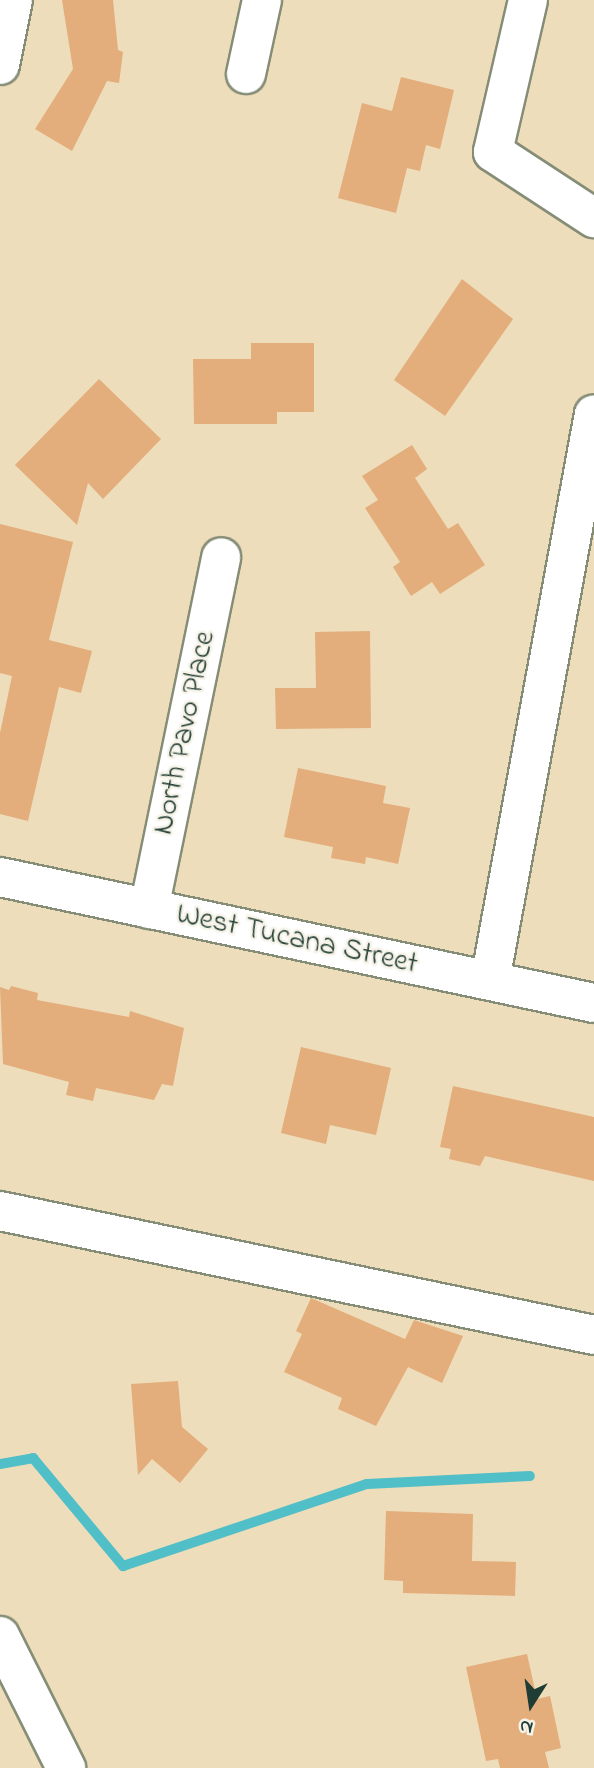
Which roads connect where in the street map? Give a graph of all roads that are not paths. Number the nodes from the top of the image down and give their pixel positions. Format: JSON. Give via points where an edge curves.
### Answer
{"nodes":[{"id":1,"x":13,"y":0,"type":"edge"},
{"id":2,"x":262,"y":0,"type":"edge"},
{"id":3,"x":528,"y":0,"type":"edge"},
{"id":4,"x":0,"y":65,"type":"edge"},
{"id":5,"x":246,"y":74,"type":"dead end"},
{"id":6,"x":594,"y":218,"type":"edge"},
{"id":7,"x":594,"y":414,"type":"edge"},
{"id":8,"x":221,"y":557,"type":"dead end"},
{"id":9,"x":0,"y":877,"type":"edge"},
{"id":10,"x":149,"y":909,"type":"junction"},
{"id":11,"x":490,"y":981,"type":"junction"},
{"id":12,"x":594,"y":1003,"type":"edge"},
{"id":13,"x":0,"y":1211,"type":"edge"},
{"id":14,"x":594,"y":1335,"type":"edge"},
{"id":15,"x":0,"y":1636,"type":"edge"},
{"id":16,"x":66,"y":1768,"type":"edge"}],
"edges":[{"from":1,"to":4,"type":"street"},
{"from":2,"to":5,"type":"street"},
{"from":3,"to":6,"type":"street","via":[[493,152]]},
{"from":7,"to":11,"type":"street"},
{"from":8,"to":10,"type":"street","name":"North Pavo Place"},
{"from":9,"to":10,"type":"street","name":"West Tucana Street"},
{"from":10,"to":11,"type":"street","name":"West Tucana Street"},
{"from":11,"to":12,"type":"street","name":"West Tucana Street"},
{"from":13,"to":14,"type":"street"},
{"from":15,"to":16,"type":"street"}]}
